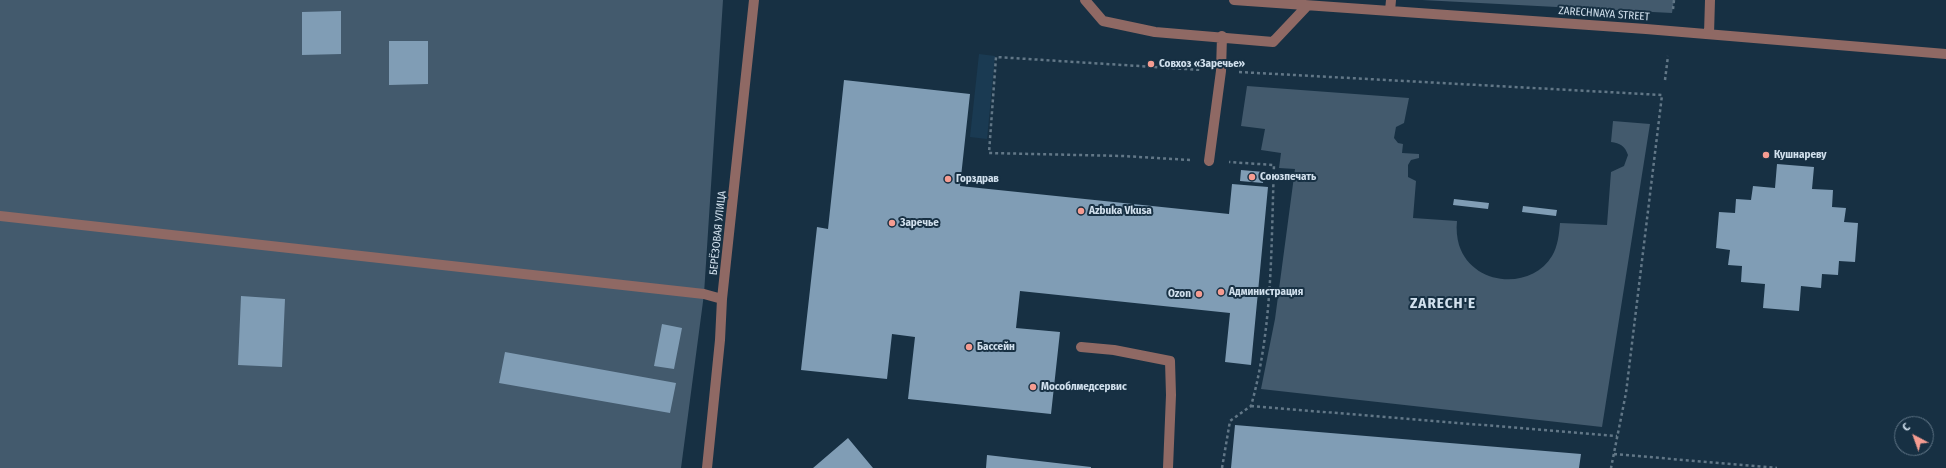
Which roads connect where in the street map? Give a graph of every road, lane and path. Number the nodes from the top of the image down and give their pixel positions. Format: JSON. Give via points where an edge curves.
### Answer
{"nodes":[{"id":1,"x":754,"y":0,"type":"edge"},
{"id":2,"x":1084,"y":0,"type":"edge"},
{"id":3,"x":1234,"y":0,"type":"edge"},
{"id":4,"x":1391,"y":0,"type":"edge"},
{"id":5,"x":1674,"y":0,"type":"edge"},
{"id":6,"x":1710,"y":0,"type":"edge"},
{"id":7,"x":1307,"y":6,"type":"junction"},
{"id":8,"x":1673,"y":8,"type":"dead end"},
{"id":9,"x":1390,"y":11,"type":"junction"},
{"id":10,"x":1709,"y":34,"type":"junction"},
{"id":11,"x":1222,"y":36,"type":"junction"},
{"id":12,"x":1946,"y":54,"type":"edge"},
{"id":13,"x":1668,"y":56,"type":"dead end"},
{"id":14,"x":1221,"y":71,"type":"junction"},
{"id":15,"x":1665,"y":80,"type":"dead end"},
{"id":16,"x":1209,"y":161,"type":"junction"},
{"id":17,"x":0,"y":216,"type":"edge"},
{"id":18,"x":722,"y":298,"type":"junction"},
{"id":19,"x":1081,"y":347,"type":"dead end"},
{"id":20,"x":1250,"y":406,"type":"junction"},
{"id":21,"x":1618,"y":436,"type":"junction"},
{"id":22,"x":1614,"y":454,"type":"junction"},
{"id":23,"x":707,"y":468,"type":"edge"},
{"id":24,"x":1168,"y":468,"type":"edge"},
{"id":25,"x":1222,"y":468,"type":"edge"},
{"id":26,"x":1611,"y":468,"type":"edge"},
{"id":27,"x":1777,"y":468,"type":"edge"}],
"edges":[{"from":1,"to":18,"type":"street","name":"БЕРЁЗОВАЯ УЛИЦА"},
{"from":2,"to":11,"type":"street","via":[[1103,22],[1155,32]]},
{"from":3,"to":7,"type":"street","name":"ZARECHNAYA STREET"},
{"from":4,"to":9,"type":"street"},
{"from":5,"to":8,"type":"path"},
{"from":6,"to":10,"type":"street"},
{"from":7,"to":9,"type":"street","name":"ZARECHNAYA STREET"},
{"from":7,"to":11,"type":"street","via":[[1273,42]]},
{"from":9,"to":10,"type":"street","name":"ZARECHNAYA STREET"},
{"from":10,"to":12,"type":"street","name":"ZARECHNAYA STREET"},
{"from":11,"to":14,"type":"street"},
{"from":13,"to":15,"type":"path"},
{"from":14,"to":16,"type":"street"},
{"from":14,"to":16,"type":"path","via":[[996,57],[989,153]]},
{"from":14,"to":21,"type":"path","via":[[1662,95],[1626,393]]},
{"from":16,"to":20,"type":"path","via":[[1274,165],[1268,322]]},
{"from":17,"to":18,"type":"street"},
{"from":18,"to":23,"type":"street","name":"БЕРЁЗОВАЯ УЛИЦА"},
{"from":19,"to":24,"type":"street","via":[[1114,350],[1170,361]]},
{"from":20,"to":21,"type":"path"},
{"from":20,"to":25,"type":"path","via":[[1230,421]]},
{"from":21,"to":22,"type":"path"},
{"from":22,"to":26,"type":"path"},
{"from":22,"to":27,"type":"path"}]}
